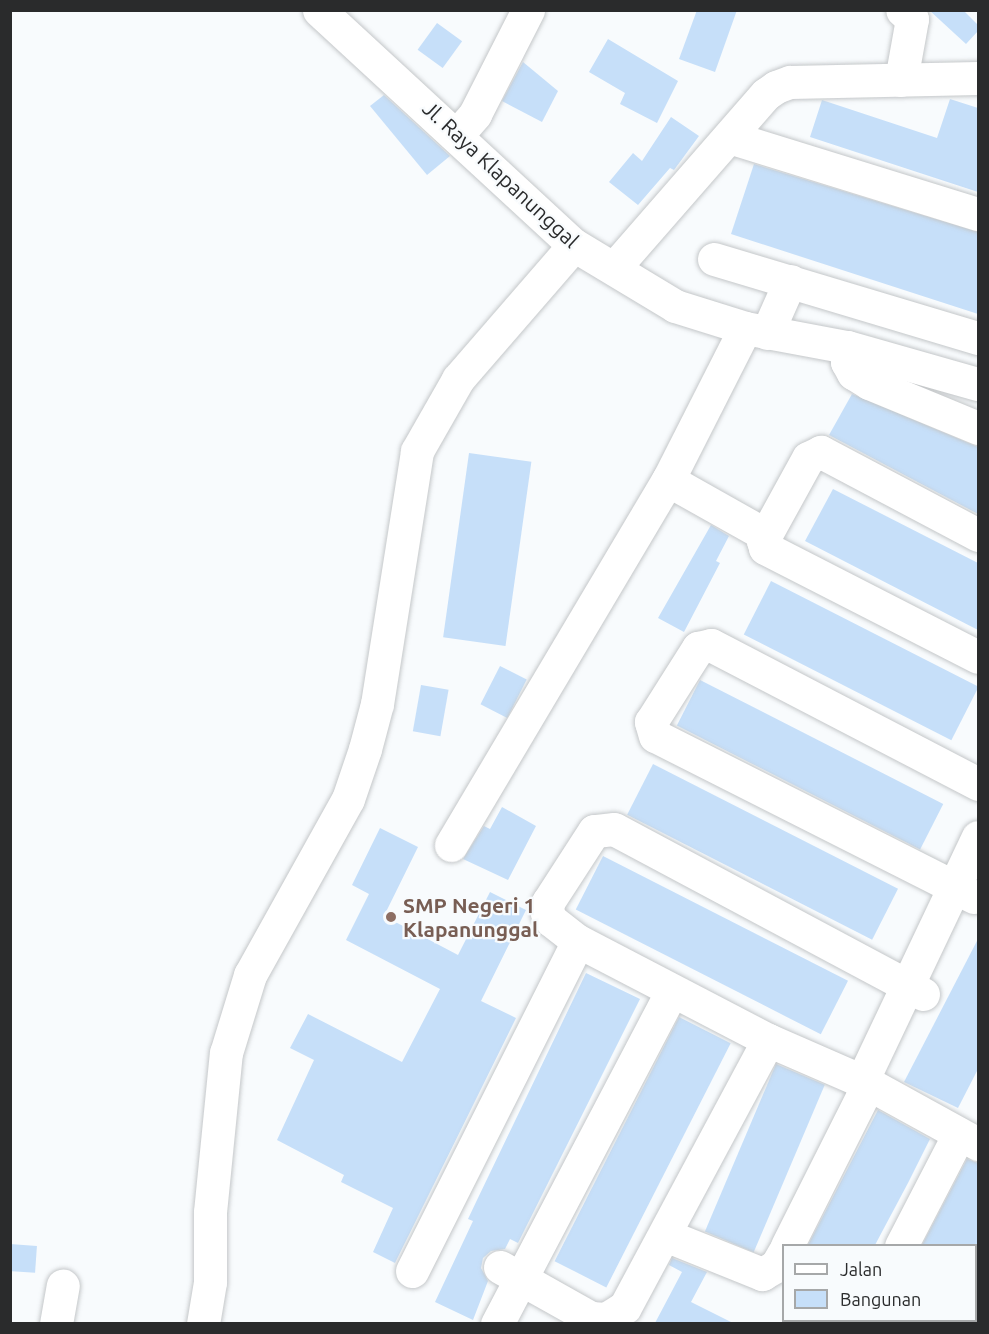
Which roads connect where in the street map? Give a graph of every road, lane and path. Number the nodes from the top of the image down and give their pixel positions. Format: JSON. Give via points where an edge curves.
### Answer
{"nodes":[{"id":1,"x":319,"y":10,"type":"edge"},
{"id":2,"x":528,"y":10,"type":"edge"},
{"id":3,"x":911,"y":13,"type":"edge"},
{"id":4,"x":978,"y":78,"type":"edge"},
{"id":5,"x":912,"y":81,"type":"junction"},
{"id":6,"x":978,"y":98,"type":"edge"},
{"id":7,"x":458,"y":135,"type":"junction"},
{"id":8,"x":729,"y":136,"type":"junction"},
{"id":9,"x":978,"y":214,"type":"edge"},
{"id":10,"x":574,"y":245,"type":"junction"},
{"id":11,"x":714,"y":259,"type":"dead end"},
{"id":12,"x":614,"y":268,"type":"junction"},
{"id":13,"x":790,"y":281,"type":"junction"},
{"id":14,"x":756,"y":330,"type":"junction"},
{"id":15,"x":978,"y":338,"type":"edge"},
{"id":16,"x":847,"y":346,"type":"junction"},
{"id":17,"x":978,"y":384,"type":"edge"},
{"id":18,"x":978,"y":428,"type":"edge"},
{"id":19,"x":668,"y":480,"type":"junction"},
{"id":20,"x":764,"y":534,"type":"junction"},
{"id":21,"x":978,"y":535,"type":"edge"},
{"id":22,"x":978,"y":657,"type":"edge"},
{"id":23,"x":978,"y":784,"type":"edge"},
{"id":24,"x":978,"y":837,"type":"edge"},
{"id":25,"x":451,"y":844,"type":"dead end"},
{"id":26,"x":969,"y":890,"type":"edge"},
{"id":27,"x":578,"y":941,"type":"junction"},
{"id":28,"x":915,"y":990,"type":"junction"},
{"id":29,"x":672,"y":991,"type":"junction"},
{"id":30,"x":768,"y":1040,"type":"junction"},
{"id":31,"x":868,"y":1088,"type":"junction"},
{"id":32,"x":972,"y":1135,"type":"edge"},
{"id":33,"x":665,"y":1235,"type":"junction"},
{"id":34,"x":788,"y":1244,"type":"edge"},
{"id":35,"x":902,"y":1244,"type":"edge"},
{"id":36,"x":782,"y":1254,"type":"edge"},
{"id":37,"x":412,"y":1270,"type":"dead end"},
{"id":38,"x":511,"y":1273,"type":"junction"},
{"id":39,"x":63,"y":1286,"type":"dead end"},
{"id":40,"x":56,"y":1323,"type":"edge"},
{"id":41,"x":203,"y":1323,"type":"edge"},
{"id":42,"x":497,"y":1323,"type":"edge"}],
"edges":[{"from":1,"to":7,"type":"street","name":"Jl. Raya Klapanunggal"},
{"from":2,"to":7,"type":"street","via":[[475,114]]},
{"from":3,"to":5,"type":"street"},
{"from":4,"to":5,"type":"street"},
{"from":5,"to":6,"type":"street"},
{"from":5,"to":8,"type":"street","via":[[790,82],[766,94]]},
{"from":7,"to":10,"type":"street","name":"Jl. Raya Klapanunggal"},
{"from":8,"to":9,"type":"street"},
{"from":8,"to":12,"type":"street"},
{"from":10,"to":12,"type":"street","name":"Jl. Raya Klapanunggal"},
{"from":10,"to":41,"type":"street","via":[[459,378],[417,451],[377,704],[365,749],[348,799],[250,975],[226,1053],[210,1212],[210,1282]]},
{"from":11,"to":13,"type":"street"},
{"from":12,"to":14,"type":"street","name":"Jl. Raya Klapanunggal","via":[[675,306]]},
{"from":13,"to":14,"type":"street"},
{"from":13,"to":15,"type":"street"},
{"from":14,"to":16,"type":"street","name":"Jl. Raya Klapanunggal"},
{"from":14,"to":19,"type":"street"},
{"from":16,"to":17,"type":"street","name":"Jl. Raya Klapanunggal"},
{"from":16,"to":18,"type":"street","via":[[847,362],[853,373]]},
{"from":19,"to":20,"type":"street"},
{"from":19,"to":25,"type":"street"},
{"from":20,"to":21,"type":"street","via":[[808,458],[821,452]]},
{"from":20,"to":22,"type":"street","via":[[765,548]]},
{"from":23,"to":26,"type":"street","via":[[711,645],[698,648],[651,722],[655,736]]},
{"from":24,"to":26,"type":"street"},
{"from":26,"to":28,"type":"street"},
{"from":27,"to":28,"type":"street","via":[[552,921],[547,913],[548,902],[594,831],[605,827]]},
{"from":27,"to":29,"type":"street"},
{"from":27,"to":37,"type":"street"},
{"from":28,"to":31,"type":"street"},
{"from":29,"to":30,"type":"street"},
{"from":29,"to":38,"type":"street"},
{"from":30,"to":31,"type":"street"},
{"from":30,"to":33,"type":"street"},
{"from":31,"to":32,"type":"street"},
{"from":31,"to":34,"type":"street"},
{"from":32,"to":35,"type":"street"},
{"from":33,"to":36,"type":"street","via":[[762,1274],[776,1266]]},
{"from":33,"to":38,"type":"street","via":[[625,1307],[600,1320],[575,1311]]},
{"from":38,"to":42,"type":"street"},
{"from":39,"to":40,"type":"street"}]}
